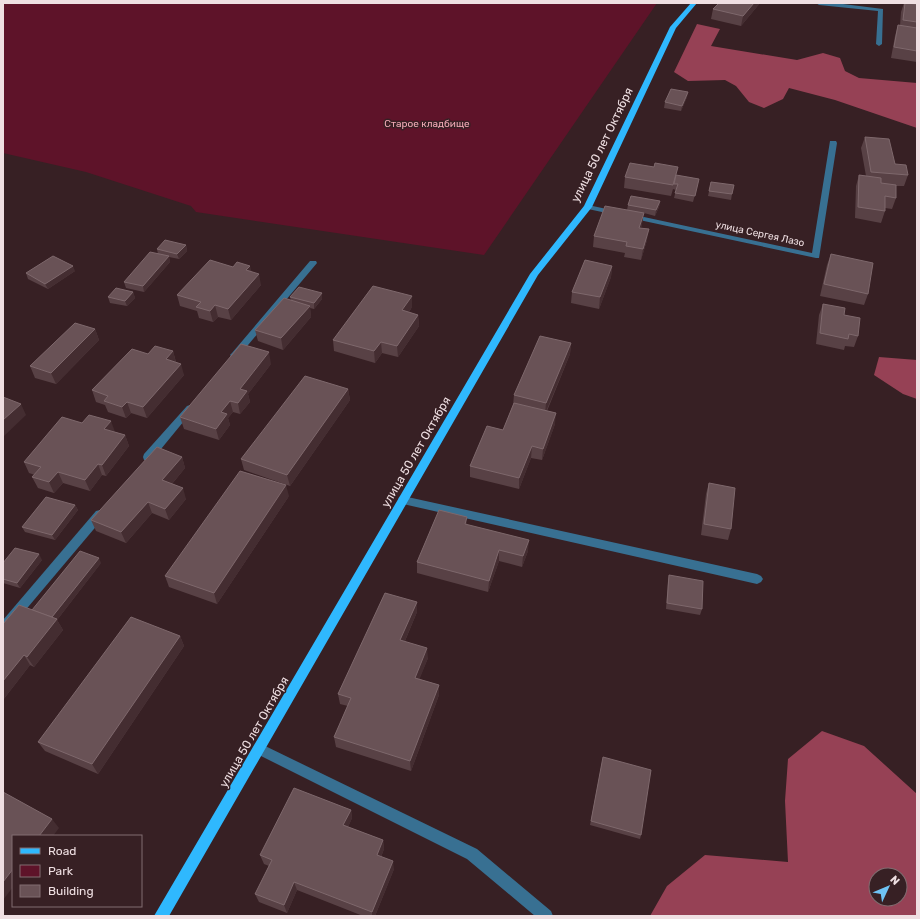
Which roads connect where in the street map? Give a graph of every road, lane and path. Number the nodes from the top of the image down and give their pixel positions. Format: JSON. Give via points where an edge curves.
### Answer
{"nodes":[{"id":1,"x":694,"y":3,"type":"edge"},
{"id":2,"x":819,"y":3,"type":"edge"},
{"id":3,"x":879,"y":44,"type":"dead end"},
{"id":4,"x":833,"y":143,"type":"dead end"},
{"id":5,"x":588,"y":207,"type":"junction"},
{"id":6,"x":312,"y":263,"type":"dead end"},
{"id":7,"x":230,"y":361,"type":"edge"},
{"id":8,"x":199,"y":397,"type":"edge"},
{"id":9,"x":142,"y":464,"type":"edge"},
{"id":10,"x":403,"y":500,"type":"junction"},
{"id":11,"x":106,"y":507,"type":"edge"},
{"id":12,"x":757,"y":579,"type":"dead end"},
{"id":13,"x":3,"y":628,"type":"edge"},
{"id":14,"x":259,"y":749,"type":"junction"},
{"id":15,"x":161,"y":916,"type":"edge"},
{"id":16,"x":546,"y":916,"type":"edge"}],
"edges":[{"from":1,"to":5,"type":"main road","name":"улица 50 лет Октября","via":[[673,27]]},
{"from":2,"to":3,"type":"street","via":[[881,10]]},
{"from":4,"to":5,"type":"street","name":"улица Сергея Лазо","via":[[816,256]]},
{"from":5,"to":10,"type":"main road","name":"улица 50 лет Октября","via":[[534,274]]},
{"from":6,"to":7,"type":"street"},
{"from":8,"to":9,"type":"street"},
{"from":10,"to":12,"type":"street"},
{"from":10,"to":14,"type":"main road","name":"улица 50 лет Октября"},
{"from":11,"to":13,"type":"street"},
{"from":14,"to":15,"type":"main road","name":"улица 50 лет Октября"},
{"from":14,"to":16,"type":"street","via":[[472,854]]}]}
